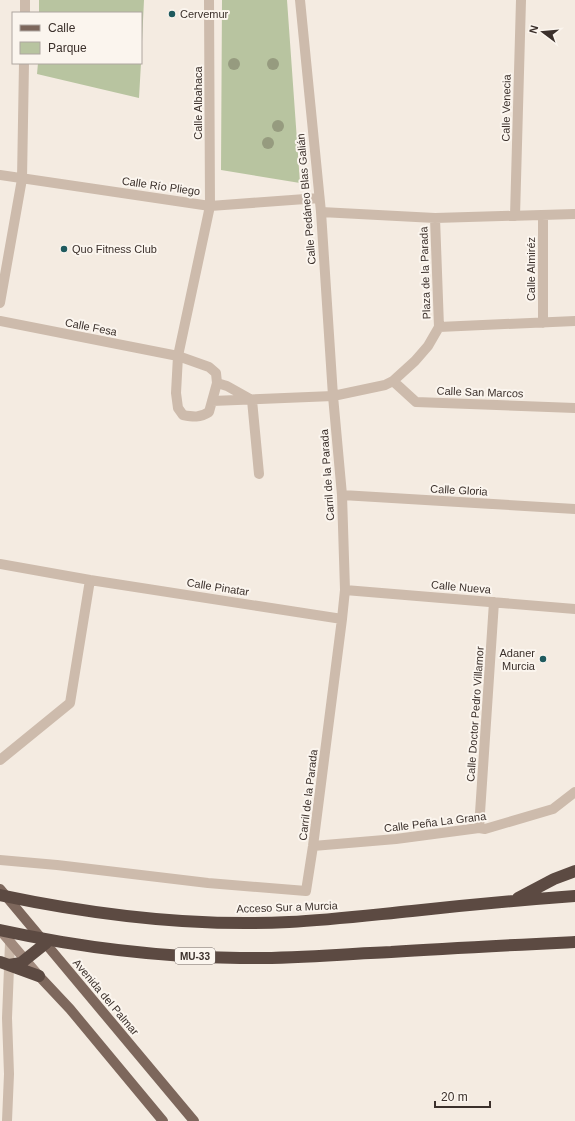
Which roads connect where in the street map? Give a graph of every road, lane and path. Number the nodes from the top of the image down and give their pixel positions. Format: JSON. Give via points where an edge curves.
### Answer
{"nodes":[{"id":1,"x":25,"y":0,"type":"edge"},
{"id":2,"x":210,"y":0,"type":"edge"},
{"id":3,"x":300,"y":0,"type":"edge"},
{"id":4,"x":521,"y":0,"type":"edge"},
{"id":5,"x":25,"y":12,"type":"edge"},
{"id":6,"x":24,"y":64,"type":"edge"},
{"id":7,"x":0,"y":175,"type":"edge"},
{"id":8,"x":22,"y":179,"type":"junction"},
{"id":9,"x":319,"y":198,"type":"junction"},
{"id":10,"x":210,"y":206,"type":"junction"},
{"id":11,"x":321,"y":212,"type":"junction"},
{"id":12,"x":575,"y":214,"type":"edge"},
{"id":13,"x":542,"y":215,"type":"junction"},
{"id":14,"x":516,"y":216,"type":"junction"},
{"id":15,"x":435,"y":218,"type":"junction"},
{"id":16,"x":0,"y":303,"type":"edge"},
{"id":17,"x":0,"y":321,"type":"edge"},
{"id":18,"x":575,"y":321,"type":"edge"},
{"id":19,"x":543,"y":323,"type":"junction"},
{"id":20,"x":439,"y":327,"type":"junction"},
{"id":21,"x":178,"y":356,"type":"junction"},
{"id":22,"x":393,"y":381,"type":"junction"},
{"id":23,"x":217,"y":383,"type":"junction"},
{"id":24,"x":333,"y":396,"type":"junction"},
{"id":25,"x":252,"y":400,"type":"junction"},
{"id":26,"x":212,"y":401,"type":"junction"},
{"id":27,"x":575,"y":408,"type":"edge"},
{"id":28,"x":259,"y":474,"type":"dead end"},
{"id":29,"x":342,"y":495,"type":"junction"},
{"id":30,"x":575,"y":509,"type":"edge"},
{"id":31,"x":0,"y":564,"type":"edge"},
{"id":32,"x":90,"y":580,"type":"junction"},
{"id":33,"x":345,"y":590,"type":"junction"},
{"id":34,"x":494,"y":602,"type":"junction"},
{"id":35,"x":575,"y":609,"type":"edge"},
{"id":36,"x":342,"y":618,"type":"junction"},
{"id":37,"x":0,"y":760,"type":"edge"},
{"id":38,"x":575,"y":792,"type":"edge"},
{"id":39,"x":479,"y":828,"type":"junction"},
{"id":40,"x":314,"y":846,"type":"junction"},
{"id":41,"x":0,"y":860,"type":"edge"},
{"id":42,"x":575,"y":871,"type":"edge"},
{"id":43,"x":0,"y":889,"type":"edge"},
{"id":44,"x":0,"y":895,"type":"edge"},
{"id":45,"x":575,"y":896,"type":"edge"},
{"id":46,"x":513,"y":901,"type":"junction"},
{"id":47,"x":0,"y":930,"type":"edge"},
{"id":48,"x":575,"y":942,"type":"edge"},
{"id":49,"x":10,"y":943,"type":"junction"},
{"id":50,"x":46,"y":943,"type":"junction"},
{"id":51,"x":25,"y":960,"type":"junction"},
{"id":52,"x":5,"y":963,"type":"edge"},
{"id":53,"x":39,"y":976,"type":"junction"},
{"id":54,"x":4,"y":1018,"type":"edge"},
{"id":55,"x":7,"y":1121,"type":"edge"},
{"id":56,"x":163,"y":1121,"type":"edge"},
{"id":57,"x":194,"y":1121,"type":"edge"}],
"edges":[{"from":1,"to":5,"type":"street"},
{"from":2,"to":10,"type":"street","name":"Calle Albahaca"},
{"from":3,"to":9,"type":"street","name":"Calle Pedáneo Blas Galián"},
{"from":4,"to":14,"type":"street","name":"Calle Venecia"},
{"from":6,"to":8,"type":"street"},
{"from":7,"to":8,"type":"street","name":"Calle Río Pliego"},
{"from":8,"to":10,"type":"street","name":"Calle Río Pliego"},
{"from":8,"to":16,"type":"street"},
{"from":9,"to":10,"type":"street","name":"Calle Río Pliego"},
{"from":9,"to":11,"type":"street","name":"Calle Pedáneo Blas Galián"},
{"from":10,"to":21,"type":"street","name":"Calle Albahaca"},
{"from":11,"to":15,"type":"street"},
{"from":11,"to":24,"type":"street","name":"Calle Pedáneo Blas Galián"},
{"from":12,"to":13,"type":"street"},
{"from":13,"to":14,"type":"street"},
{"from":13,"to":19,"type":"street","name":"Calle Almiréz"},
{"from":14,"to":15,"type":"street"},
{"from":15,"to":20,"type":"street","name":"Plaza de la Parada"},
{"from":17,"to":21,"type":"street","name":"Calle Fesa"},
{"from":18,"to":19,"type":"street"},
{"from":19,"to":20,"type":"street"},
{"from":20,"to":22,"type":"street","name":"Plaza de la Parada","via":[[428,346]]},
{"from":21,"to":23,"type":"street","name":"Calle Fesa","via":[[209,367],[216,373]]},
{"from":21,"to":26,"type":"street","name":"Calle Albahaca","via":[[176,393],[178,408],[183,415],[204,416],[209,412]]},
{"from":22,"to":24,"type":"street","name":"Plaza de la Parada"},
{"from":22,"to":27,"type":"street","name":"Calle San Marcos","via":[[416,402]]},
{"from":23,"to":25,"type":"street"},
{"from":23,"to":26,"type":"street"},
{"from":24,"to":25,"type":"street","name":"Plaza de la Parada"},
{"from":24,"to":29,"type":"street","name":"Carril de la Parada"},
{"from":25,"to":26,"type":"street","name":"Plaza de la Parada"},
{"from":25,"to":28,"type":"street"},
{"from":29,"to":30,"type":"street","name":"Calle Gloria"},
{"from":29,"to":33,"type":"street","name":"Carril de la Parada"},
{"from":31,"to":32,"type":"street","name":"Calle Pinatar"},
{"from":32,"to":36,"type":"street","name":"Calle Pinatar"},
{"from":32,"to":37,"type":"street","via":[[70,702]]},
{"from":33,"to":34,"type":"street","name":"Calle Nueva"},
{"from":33,"to":36,"type":"street","name":"Carril de la Parada"},
{"from":34,"to":35,"type":"street","name":"Calle Nueva"},
{"from":34,"to":39,"type":"street","name":"Calle Doctor Pedro Villamor"},
{"from":36,"to":40,"type":"street","name":"Carril de la Parada"},
{"from":38,"to":39,"type":"street","name":"Calle Peña La Grana","via":[[553,809],[485,829]]},
{"from":39,"to":40,"type":"street","name":"Calle Peña La Grana"},
{"from":40,"to":41,"type":"street","name":"Carril de la Parada","via":[[306,891]]},
{"from":42,"to":46,"type":"highway"},
{"from":43,"to":50,"type":"main road","name":"Avenida del Palmar"},
{"from":44,"to":46,"type":"highway","name":"Acceso Sur a Murcia","via":[[111,914],[197,922],[288,922]]},
{"from":45,"to":46,"type":"highway","name":"Acceso Sur a Murcia"},
{"from":47,"to":48,"type":"highway","number":"MU-33","via":[[101,948],[202,956],[290,958]]},
{"from":47,"to":49,"type":"main road"},
{"from":49,"to":51,"type":"main road"},
{"from":49,"to":52,"type":"street"},
{"from":50,"to":51,"type":"highway"},
{"from":50,"to":57,"type":"main road","name":"Avenida del Palmar"},
{"from":51,"to":52,"type":"highway","via":[[21,963]]},
{"from":51,"to":53,"type":"main road"},
{"from":52,"to":53,"type":"highway"},
{"from":52,"to":54,"type":"street"},
{"from":53,"to":56,"type":"main road","via":[[70,1009]]},
{"from":54,"to":55,"type":"street","via":[[9,1074]]}]}
